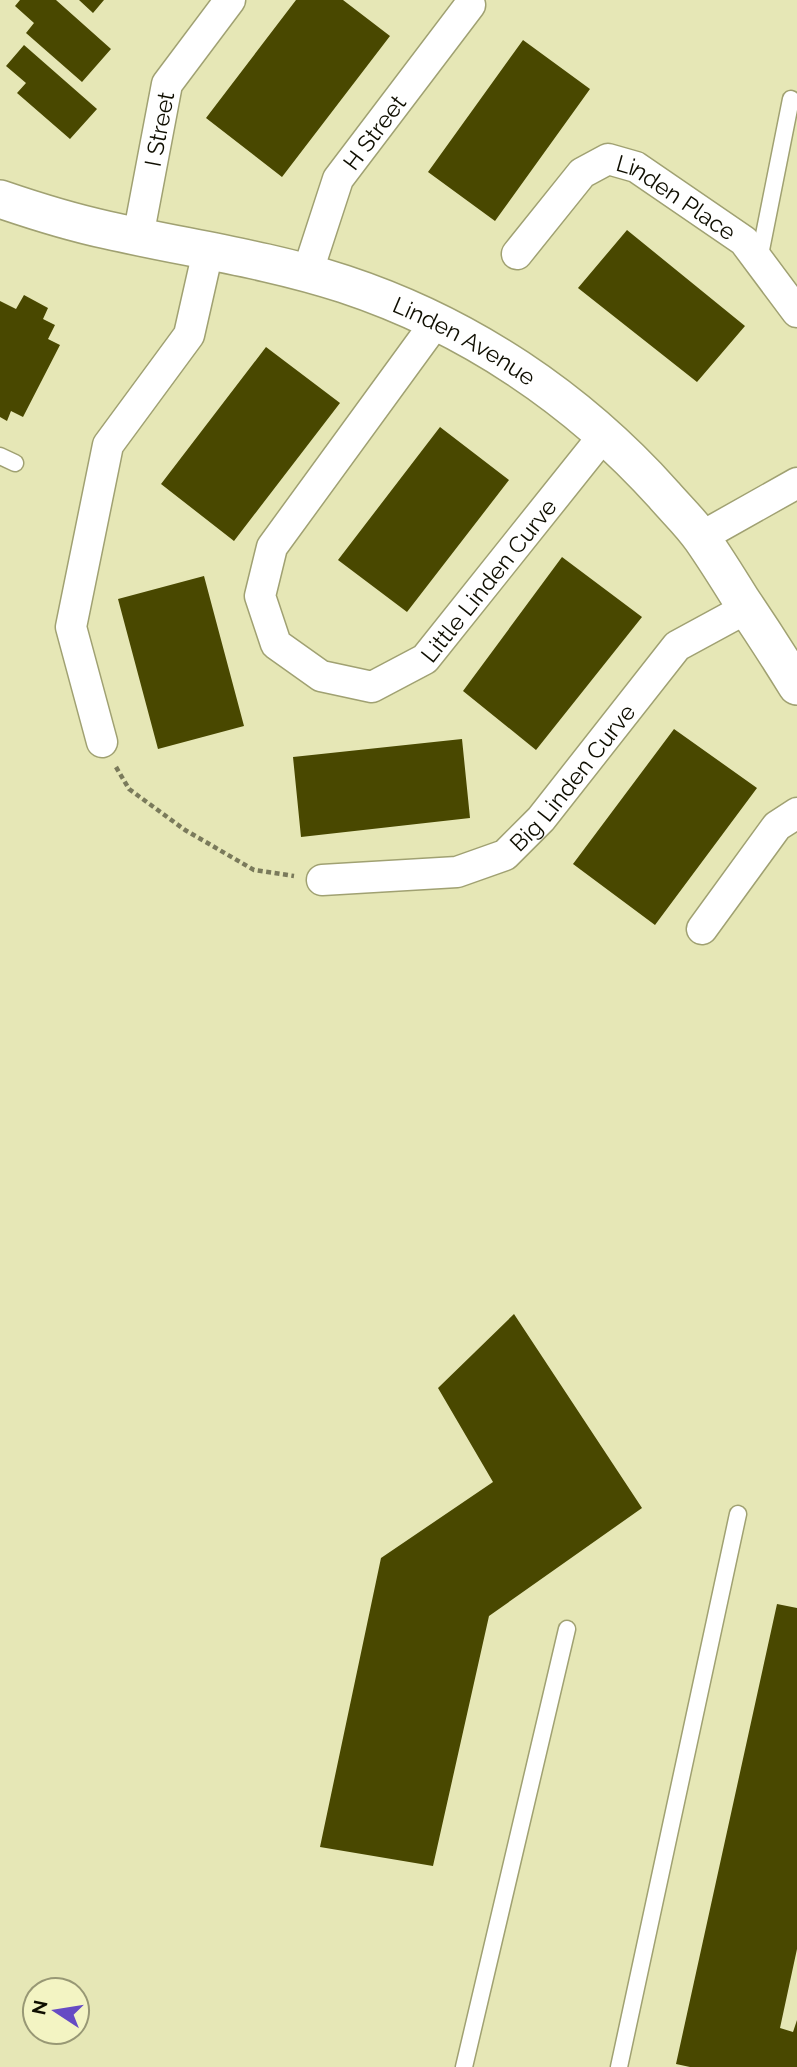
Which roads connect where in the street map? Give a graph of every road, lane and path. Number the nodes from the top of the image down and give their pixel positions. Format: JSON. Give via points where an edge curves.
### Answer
{"nodes":[{"id":1,"x":230,"y":0,"type":"edge"},
{"id":2,"x":470,"y":5,"type":"dead end"},
{"id":3,"x":791,"y":99,"type":"dead end"},
{"id":4,"x":0,"y":199,"type":"edge"},
{"id":5,"x":138,"y":237,"type":"junction"},
{"id":6,"x":208,"y":251,"type":"junction"},
{"id":7,"x":517,"y":254,"type":"dead end"},
{"id":8,"x":759,"y":260,"type":"junction"},
{"id":9,"x":307,"y":274,"type":"junction"},
{"id":10,"x":797,"y":312,"type":"edge"},
{"id":11,"x":436,"y":322,"type":"junction"},
{"id":12,"x":604,"y":435,"type":"junction"},
{"id":13,"x":797,"y":483,"type":"edge"},
{"id":14,"x":701,"y":537,"type":"junction"},
{"id":15,"x":747,"y":608,"type":"junction"},
{"id":16,"x":797,"y":686,"type":"edge"},
{"id":17,"x":102,"y":742,"type":"joint"},
{"id":18,"x":797,"y":813,"type":"edge"},
{"id":19,"x":322,"y":880,"type":"joint"},
{"id":20,"x":702,"y":929,"type":"dead end"},
{"id":21,"x":738,"y":1514,"type":"dead end"},
{"id":22,"x":567,"y":1629,"type":"dead end"},
{"id":23,"x":464,"y":2067,"type":"edge"},
{"id":24,"x":620,"y":2067,"type":"edge"}],
"edges":[{"from":1,"to":5,"type":"street","name":"I Street","via":[[167,84]]},
{"from":2,"to":9,"type":"street","name":"H Street","via":[[338,179]]},
{"from":3,"to":8,"type":"lane"},
{"from":4,"to":5,"type":"street","name":"Linden Avenue"},
{"from":5,"to":6,"type":"street","name":"Linden Avenue"},
{"from":6,"to":9,"type":"street","name":"Linden Avenue"},
{"from":6,"to":17,"type":"street","via":[[189,335],[108,445],[71,627]]},
{"from":7,"to":8,"type":"street","name":"Linden Place","via":[[582,173],[608,159],[636,167],[744,241]]},
{"from":8,"to":10,"type":"street","name":"Linden Place"},
{"from":9,"to":11,"type":"street","name":"Linden Avenue","via":[[344,284]]},
{"from":11,"to":12,"type":"street","name":"Linden Avenue","via":[[535,379]]},
{"from":11,"to":12,"type":"street","name":"Little Linden Curve","via":[[272,547],[260,596],[276,644],[321,676],[372,687],[425,659]]},
{"from":12,"to":14,"type":"street","name":"Linden Avenue"},
{"from":13,"to":14,"type":"street"},
{"from":14,"to":15,"type":"street","name":"Linden Avenue"},
{"from":15,"to":16,"type":"street","name":"Linden Avenue"},
{"from":15,"to":19,"type":"street","name":"Big Linden Curve","via":[[677,646],[541,819],[505,855],[457,872]]},
{"from":17,"to":19,"type":"path","via":[[129,789],[185,830],[254,870]]},
{"from":18,"to":20,"type":"street","via":[[777,826]]},
{"from":21,"to":24,"type":"lane"},
{"from":22,"to":23,"type":"lane"}]}
